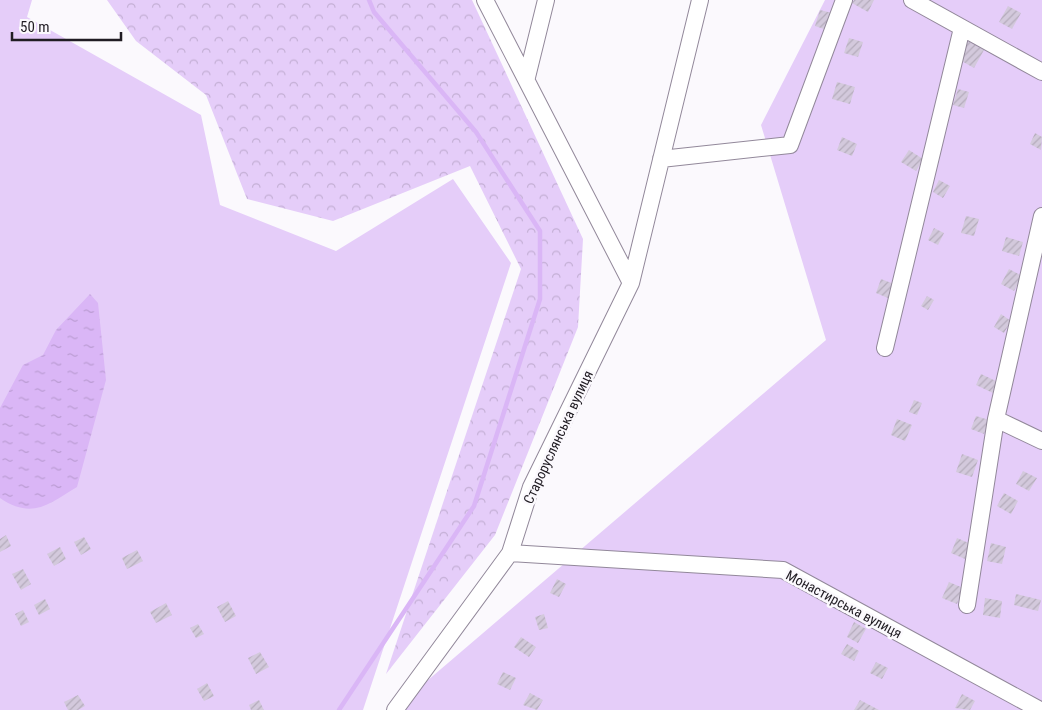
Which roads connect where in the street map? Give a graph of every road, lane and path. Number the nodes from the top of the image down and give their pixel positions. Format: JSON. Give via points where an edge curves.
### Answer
{"nodes":[{"id":1,"x":484,"y":0,"type":"edge"},
{"id":2,"x":546,"y":0,"type":"edge"},
{"id":3,"x":700,"y":0,"type":"edge"},
{"id":4,"x":844,"y":0,"type":"edge"},
{"id":5,"x":912,"y":0,"type":"edge"},
{"id":6,"x":962,"y":28,"type":"junction"},
{"id":7,"x":1042,"y":72,"type":"edge"},
{"id":8,"x":526,"y":77,"type":"junction"},
{"id":9,"x":661,"y":159,"type":"junction"},
{"id":10,"x":1042,"y":216,"type":"edge"},
{"id":11,"x":631,"y":283,"type":"junction"},
{"id":12,"x":885,"y":348,"type":"dead end"},
{"id":13,"x":996,"y":419,"type":"junction"},
{"id":14,"x":1042,"y":442,"type":"edge"},
{"id":15,"x":510,"y":553,"type":"junction"},
{"id":16,"x":967,"y":605,"type":"dead end"},
{"id":17,"x":395,"y":710,"type":"edge"},
{"id":18,"x":1040,"y":710,"type":"edge"}],
"edges":[{"from":1,"to":8,"type":"street"},
{"from":2,"to":8,"type":"street"},
{"from":3,"to":9,"type":"street","name":"Староруслянська вулиця"},
{"from":4,"to":9,"type":"street","via":[[790,145]]},
{"from":5,"to":6,"type":"street"},
{"from":6,"to":7,"type":"street"},
{"from":6,"to":12,"type":"street"},
{"from":8,"to":11,"type":"street"},
{"from":9,"to":11,"type":"street","name":"Староруслянська вулиця"},
{"from":10,"to":13,"type":"street"},
{"from":11,"to":15,"type":"street","name":"Староруслянська вулиця","via":[[531,487]]},
{"from":13,"to":14,"type":"street"},
{"from":13,"to":16,"type":"street"},
{"from":15,"to":17,"type":"street","name":"Староруслянська вулиця"},
{"from":15,"to":18,"type":"street","name":"Монастирська вулиця","via":[[783,570]]}]}
